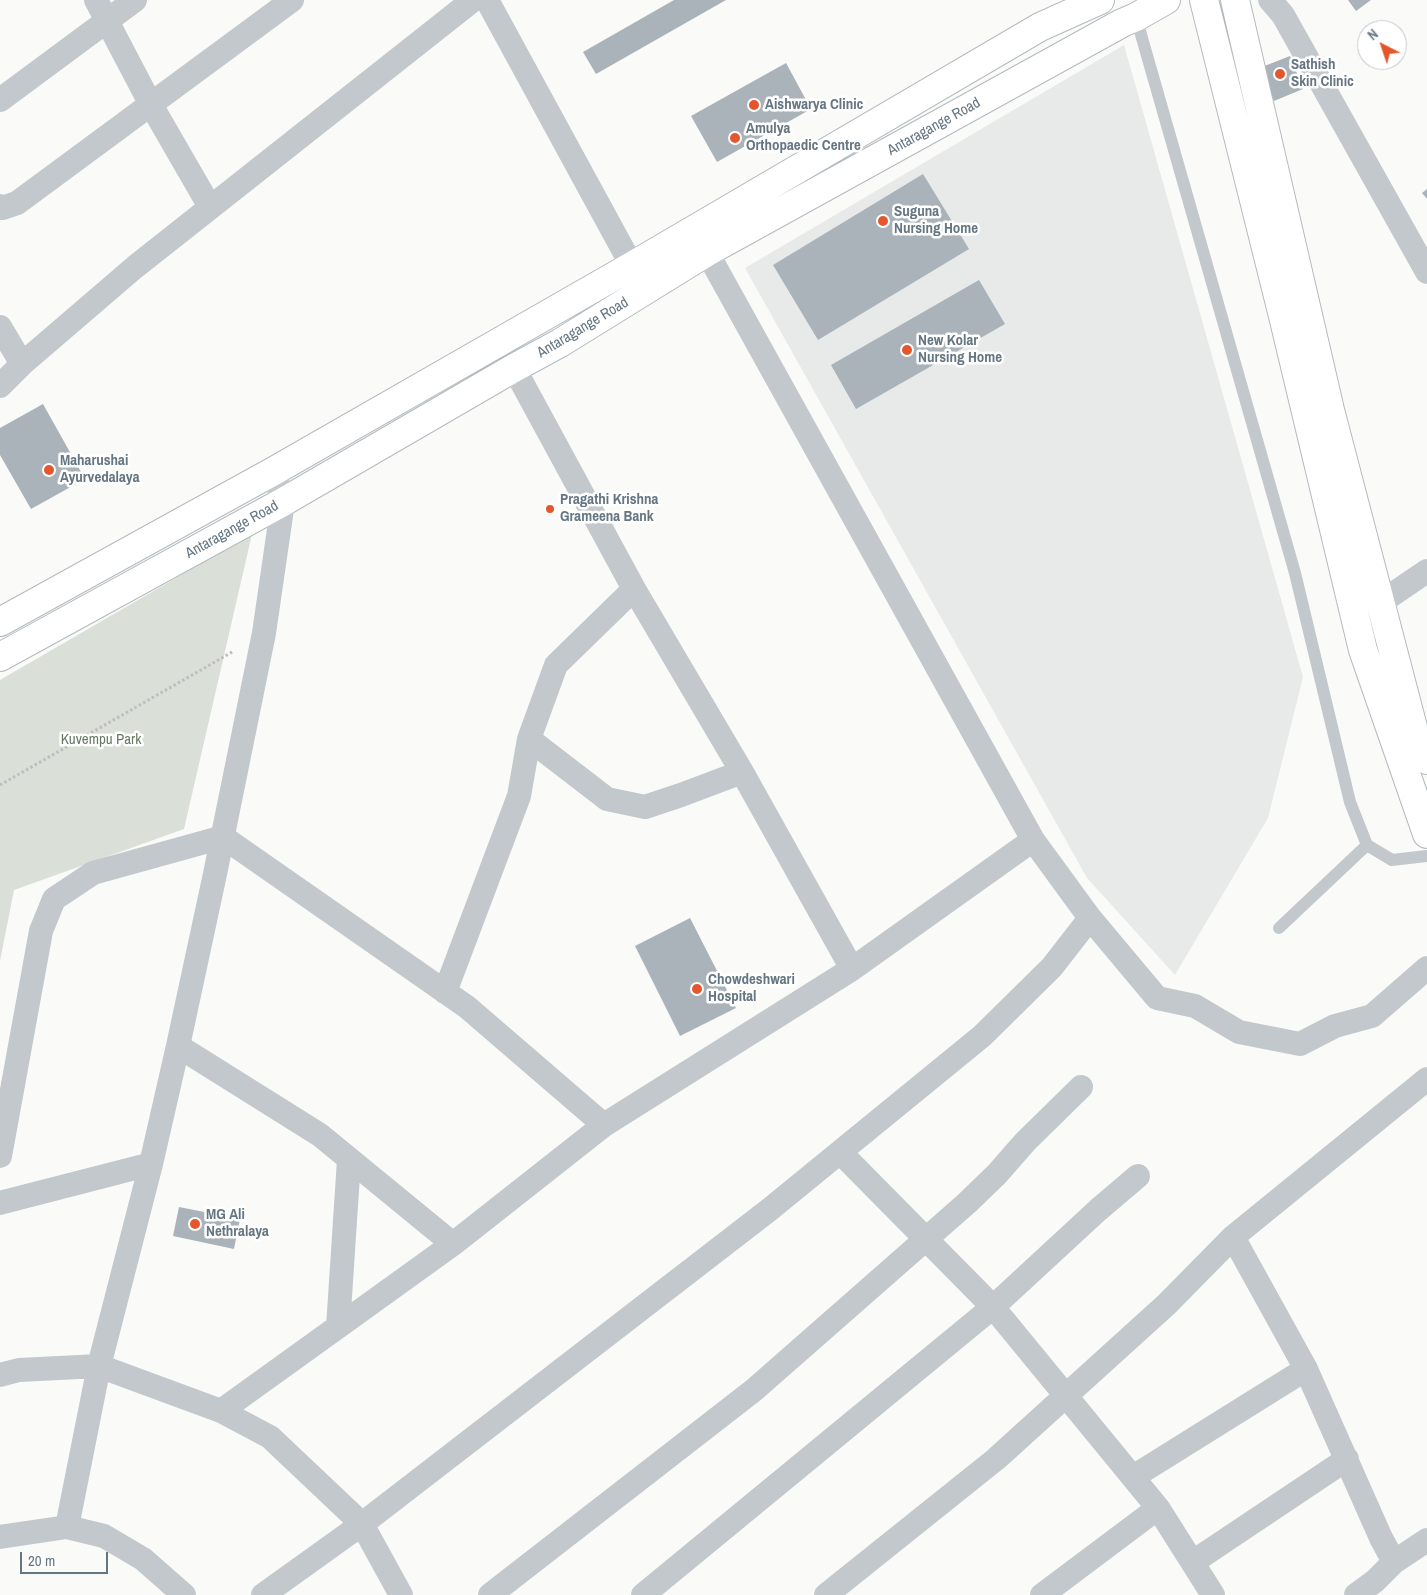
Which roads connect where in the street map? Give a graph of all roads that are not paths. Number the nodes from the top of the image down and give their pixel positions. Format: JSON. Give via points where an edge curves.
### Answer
{"nodes":[{"id":1,"x":96,"y":0,"type":"edge"},
{"id":2,"x":134,"y":0,"type":"edge"},
{"id":3,"x":292,"y":0,"type":"edge"},
{"id":4,"x":473,"y":0,"type":"edge"},
{"id":5,"x":487,"y":0,"type":"edge"},
{"id":6,"x":1100,"y":0,"type":"edge"},
{"id":7,"x":1166,"y":0,"type":"edge"},
{"id":8,"x":1204,"y":0,"type":"edge"},
{"id":9,"x":1235,"y":0,"type":"edge"},
{"id":10,"x":1270,"y":0,"type":"edge"},
{"id":11,"x":1136,"y":17,"type":"junction"},
{"id":12,"x":108,"y":21,"type":"junction"},
{"id":13,"x":0,"y":100,"type":"edge"},
{"id":14,"x":150,"y":103,"type":"junction"},
{"id":15,"x":0,"y":206,"type":"edge"},
{"id":16,"x":210,"y":207,"type":"junction"},
{"id":17,"x":694,"y":228,"type":"junction"},
{"id":18,"x":707,"y":252,"type":"junction"},
{"id":19,"x":632,"y":266,"type":"junction"},
{"id":20,"x":1427,"y":272,"type":"edge"},
{"id":21,"x":0,"y":327,"type":"edge"},
{"id":22,"x":22,"y":364,"type":"junction"},
{"id":23,"x":514,"y":368,"type":"junction"},
{"id":24,"x":0,"y":386,"type":"edge"},
{"id":25,"x":274,"y":471,"type":"junction"},
{"id":26,"x":283,"y":502,"type":"junction"},
{"id":27,"x":1427,"y":571,"type":"edge"},
{"id":28,"x":634,"y":589,"type":"junction"},
{"id":29,"x":1380,"y":603,"type":"junction"},
{"id":30,"x":0,"y":622,"type":"edge"},
{"id":31,"x":0,"y":657,"type":"edge"},
{"id":32,"x":529,"y":739,"type":"junction"},
{"id":33,"x":1427,"y":760,"type":"edge"},
{"id":34,"x":742,"y":772,"type":"junction"},
{"id":35,"x":1427,"y":834,"type":"edge"},
{"id":36,"x":223,"y":837,"type":"junction"},
{"id":37,"x":1033,"y":840,"type":"junction"},
{"id":38,"x":1367,"y":845,"type":"junction"},
{"id":39,"x":1427,"y":856,"type":"edge"},
{"id":40,"x":1090,"y":918,"type":"junction"},
{"id":41,"x":1279,"y":928,"type":"dead end"},
{"id":42,"x":1427,"y":968,"type":"edge"},
{"id":43,"x":852,"y":969,"type":"junction"},
{"id":44,"x":445,"y":992,"type":"junction"},
{"id":45,"x":178,"y":1046,"type":"junction"},
{"id":46,"x":1427,"y":1080,"type":"edge"},
{"id":47,"x":1082,"y":1087,"type":"dead end"},
{"id":48,"x":604,"y":1124,"type":"junction"},
{"id":49,"x":840,"y":1152,"type":"junction"},
{"id":50,"x":0,"y":1156,"type":"edge"},
{"id":51,"x":349,"y":1160,"type":"junction"},
{"id":52,"x":152,"y":1164,"type":"junction"},
{"id":53,"x":1138,"y":1176,"type":"dead end"},
{"id":54,"x":0,"y":1203,"type":"edge"},
{"id":55,"x":1233,"y":1237,"type":"junction"},
{"id":56,"x":925,"y":1238,"type":"junction"},
{"id":57,"x":453,"y":1244,"type":"junction"},
{"id":58,"x":993,"y":1307,"type":"junction"},
{"id":59,"x":338,"y":1327,"type":"junction"},
{"id":60,"x":99,"y":1366,"type":"junction"},
{"id":61,"x":1306,"y":1369,"type":"junction"},
{"id":62,"x":0,"y":1375,"type":"edge"},
{"id":63,"x":1066,"y":1395,"type":"junction"},
{"id":64,"x":221,"y":1411,"type":"junction"},
{"id":65,"x":1346,"y":1459,"type":"junction"},
{"id":66,"x":1133,"y":1477,"type":"junction"},
{"id":67,"x":1158,"y":1508,"type":"junction"},
{"id":68,"x":362,"y":1524,"type":"junction"},
{"id":69,"x":67,"y":1526,"type":"junction"},
{"id":70,"x":0,"y":1537,"type":"edge"},
{"id":71,"x":1425,"y":1548,"type":"edge"},
{"id":72,"x":1193,"y":1562,"type":"junction"},
{"id":73,"x":1394,"y":1562,"type":"junction"},
{"id":74,"x":1211,"y":1594,"type":"edge"},
{"id":75,"x":184,"y":1595,"type":"edge"},
{"id":76,"x":263,"y":1595,"type":"edge"},
{"id":77,"x":401,"y":1595,"type":"edge"},
{"id":78,"x":490,"y":1595,"type":"edge"},
{"id":79,"x":642,"y":1595,"type":"edge"},
{"id":80,"x":827,"y":1595,"type":"edge"},
{"id":81,"x":1042,"y":1595,"type":"edge"},
{"id":82,"x":1356,"y":1595,"type":"edge"}],
"edges":[{"from":1,"to":12,"type":"street"},
{"from":2,"to":12,"type":"street"},
{"from":3,"to":14,"type":"street"},
{"from":4,"to":16,"type":"street"},
{"from":5,"to":19,"type":"street"},
{"from":6,"to":17,"type":"street","name":"Antaragange Road","via":[[1040,27]]},
{"from":7,"to":11,"type":"street","name":"Antaragange Road"},
{"from":8,"to":35,"type":"street","via":[[1363,650]]},
{"from":9,"to":29,"type":"street","via":[[1330,410]]},
{"from":10,"to":20,"type":"street","via":[[1283,15]]},
{"from":11,"to":18,"type":"street","name":"Antaragange Road"},
{"from":11,"to":38,"type":"lane","via":[[1295,573],[1350,802]]},
{"from":12,"to":13,"type":"street"},
{"from":12,"to":14,"type":"street"},
{"from":14,"to":15,"type":"street","via":[[17,203]]},
{"from":14,"to":16,"type":"street"},
{"from":16,"to":22,"type":"street"},
{"from":17,"to":18,"type":"street"},
{"from":17,"to":19,"type":"street","name":"Antaragange Road"},
{"from":18,"to":23,"type":"street","name":"Antaragange Road"},
{"from":18,"to":37,"type":"street"},
{"from":19,"to":25,"type":"street","name":"Antaragange Road"},
{"from":21,"to":22,"type":"street"},
{"from":22,"to":24,"type":"street"},
{"from":23,"to":26,"type":"street","name":"Antaragange Road"},
{"from":23,"to":28,"type":"street"},
{"from":25,"to":26,"type":"street"},
{"from":25,"to":30,"type":"street","name":"Antaragange Road"},
{"from":26,"to":31,"type":"street","name":"Antaragange Road"},
{"from":26,"to":36,"type":"street","via":[[264,633]]},
{"from":27,"to":29,"type":"street"},
{"from":28,"to":32,"type":"street","via":[[556,665]]},
{"from":28,"to":34,"type":"street"},
{"from":29,"to":33,"type":"street","via":[[1414,731]]},
{"from":32,"to":34,"type":"street","via":[[607,799],[645,807]]},
{"from":32,"to":44,"type":"street","via":[[519,796]]},
{"from":34,"to":43,"type":"street"},
{"from":36,"to":44,"type":"street"},
{"from":36,"to":45,"type":"street"},
{"from":36,"to":50,"type":"street","via":[[92,873],[54,899],[41,931]]},
{"from":37,"to":40,"type":"street"},
{"from":37,"to":43,"type":"street"},
{"from":38,"to":39,"type":"lane","via":[[1392,860]]},
{"from":38,"to":41,"type":"lane"},
{"from":40,"to":42,"type":"street","via":[[1157,998],[1194,1006],[1239,1032],[1300,1044],[1335,1026],[1372,1016]]},
{"from":40,"to":49,"type":"street","via":[[1052,967],[982,1036]]},
{"from":43,"to":48,"type":"street"},
{"from":44,"to":48,"type":"street","via":[[467,1007]]},
{"from":45,"to":51,"type":"street","via":[[320,1135]]},
{"from":45,"to":52,"type":"street"},
{"from":46,"to":55,"type":"street"},
{"from":47,"to":56,"type":"street","via":[[967,1203]]},
{"from":48,"to":57,"type":"street"},
{"from":49,"to":56,"type":"street"},
{"from":49,"to":68,"type":"street"},
{"from":51,"to":57,"type":"street"},
{"from":51,"to":59,"type":"street"},
{"from":52,"to":54,"type":"street"},
{"from":52,"to":60,"type":"street"},
{"from":53,"to":58,"type":"street"},
{"from":55,"to":61,"type":"street"},
{"from":55,"to":63,"type":"street","via":[[1167,1304]]},
{"from":56,"to":58,"type":"street"},
{"from":56,"to":78,"type":"street","via":[[754,1390]]},
{"from":57,"to":59,"type":"street"},
{"from":58,"to":63,"type":"street"},
{"from":58,"to":79,"type":"street"},
{"from":59,"to":64,"type":"street"},
{"from":60,"to":62,"type":"street","via":[[19,1370]]},
{"from":60,"to":64,"type":"street"},
{"from":60,"to":69,"type":"street"},
{"from":61,"to":65,"type":"street"},
{"from":61,"to":66,"type":"street"},
{"from":63,"to":66,"type":"street"},
{"from":63,"to":80,"type":"street","via":[[996,1459]]},
{"from":64,"to":68,"type":"street","via":[[270,1437]]},
{"from":65,"to":72,"type":"street"},
{"from":65,"to":73,"type":"street"},
{"from":66,"to":67,"type":"street"},
{"from":67,"to":72,"type":"street"},
{"from":67,"to":81,"type":"street"},
{"from":68,"to":76,"type":"street"},
{"from":68,"to":77,"type":"street"},
{"from":69,"to":70,"type":"street"},
{"from":69,"to":75,"type":"street","via":[[104,1536],[143,1559]]},
{"from":71,"to":73,"type":"street"},
{"from":72,"to":74,"type":"street"},
{"from":73,"to":82,"type":"street"}]}
